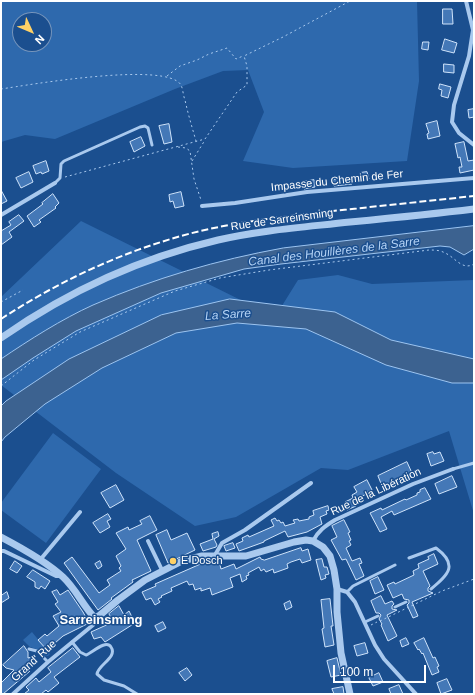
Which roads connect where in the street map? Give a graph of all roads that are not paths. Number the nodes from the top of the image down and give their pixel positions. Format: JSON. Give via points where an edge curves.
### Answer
{"nodes":[{"id":1,"x":466,"y":1,"type":"edge"},
{"id":2,"x":152,"y":145,"type":"dead end"},
{"id":3,"x":474,"y":145,"type":"edge"},
{"id":4,"x":474,"y":178,"type":"edge"},
{"id":5,"x":56,"y":183,"type":"joint"},
{"id":6,"x":202,"y":206,"type":"road end"},
{"id":7,"x":474,"y":209,"type":"edge"},
{"id":8,"x":1,"y":214,"type":"edge"},
{"id":9,"x":1,"y":338,"type":"edge"},
{"id":10,"x":474,"y":463,"type":"edge"},
{"id":11,"x":453,"y":469,"type":"joint"},
{"id":12,"x":311,"y":483,"type":"dead end"},
{"id":13,"x":80,"y":512,"type":"dead end"},
{"id":14,"x":1,"y":537,"type":"edge"},
{"id":15,"x":148,"y":541,"type":"dead end"},
{"id":16,"x":313,"y":542,"type":"junction"},
{"id":17,"x":1,"y":551,"type":"edge"},
{"id":18,"x":215,"y":555,"type":"junction"},
{"id":19,"x":409,"y":558,"type":"dead end"},
{"id":20,"x":40,"y":560,"type":"junction"},
{"id":21,"x":395,"y":564,"type":"dead end"},
{"id":22,"x":162,"y":570,"type":"junction"},
{"id":23,"x":62,"y":576,"type":"junction"},
{"id":24,"x":337,"y":589,"type":"junction"},
{"id":25,"x":431,"y":589,"type":"dead end"},
{"id":26,"x":347,"y":592,"type":"junction"},
{"id":27,"x":406,"y":602,"type":"dead end"},
{"id":28,"x":395,"y":607,"type":"dead end"},
{"id":29,"x":378,"y":616,"type":"dead end"},
{"id":30,"x":96,"y":618,"type":"junction"},
{"id":31,"x":364,"y":622,"type":"junction"},
{"id":32,"x":72,"y":642,"type":"junction"},
{"id":33,"x":29,"y":649,"type":"dead end"},
{"id":34,"x":48,"y":662,"type":"junction"},
{"id":35,"x":13,"y":694,"type":"edge"},
{"id":36,"x":137,"y":694,"type":"edge"},
{"id":37,"x":350,"y":694,"type":"edge"},
{"id":38,"x":416,"y":694,"type":"edge"}],
"edges":[{"from":1,"to":3,"type":"street","via":[[473,30],[452,122]]},
{"from":2,"to":5,"type":"lane","via":[[148,128],[140,127],[64,161],[61,164],[60,178]]},
{"from":4,"to":6,"type":"street","name":"Impasse du Chemin de Fer","via":[[307,192]]},
{"from":5,"to":8,"type":"street"},
{"from":7,"to":9,"type":"street","name":"Rue de Sarreinsming","via":[[291,228],[219,240],[177,251],[100,280],[43,310]]},
{"from":10,"to":11,"type":"lane"},
{"from":11,"to":16,"type":"street","name":"Rue de la Libération","via":[[413,484],[335,520],[324,526]]},
{"from":12,"to":18,"type":"street","via":[[222,544]]},
{"from":13,"to":20,"type":"street"},
{"from":14,"to":20,"type":"street"},
{"from":15,"to":22,"type":"street"},
{"from":16,"to":18,"type":"street","name":"Grand' Rue","via":[[294,542],[246,556]]},
{"from":16,"to":24,"type":"street","via":[[323,547],[330,556]]},
{"from":17,"to":23,"type":"street","via":[[56,576]]},
{"from":18,"to":22,"type":"street","name":"Grand' Rue","via":[[182,561]]},
{"from":19,"to":25,"type":"lane","via":[[436,548],[445,554],[449,565],[448,574]]},
{"from":20,"to":23,"type":"street"},
{"from":21,"to":26,"type":"lane","via":[[353,586]]},
{"from":22,"to":30,"type":"street","name":"Grand' Rue"},
{"from":23,"to":30,"type":"street"},
{"from":24,"to":26,"type":"street"},
{"from":24,"to":37,"type":"street","via":[[341,653]]},
{"from":26,"to":31,"type":"street","via":[[355,602]]},
{"from":27,"to":28,"type":"lane"},
{"from":29,"to":31,"type":"lane"},
{"from":30,"to":32,"type":"street","name":"Grand' Rue","via":[[93,625]]},
{"from":31,"to":38,"type":"street","via":[[384,659]]},
{"from":32,"to":34,"type":"street","name":"Grand' Rue"},
{"from":32,"to":36,"type":"lane","via":[[86,655],[106,644],[110,645],[113,652],[96,674]]},
{"from":33,"to":34,"type":"lane","via":[[37,651]]},
{"from":34,"to":35,"type":"street","name":"Grand' Rue"}]}
